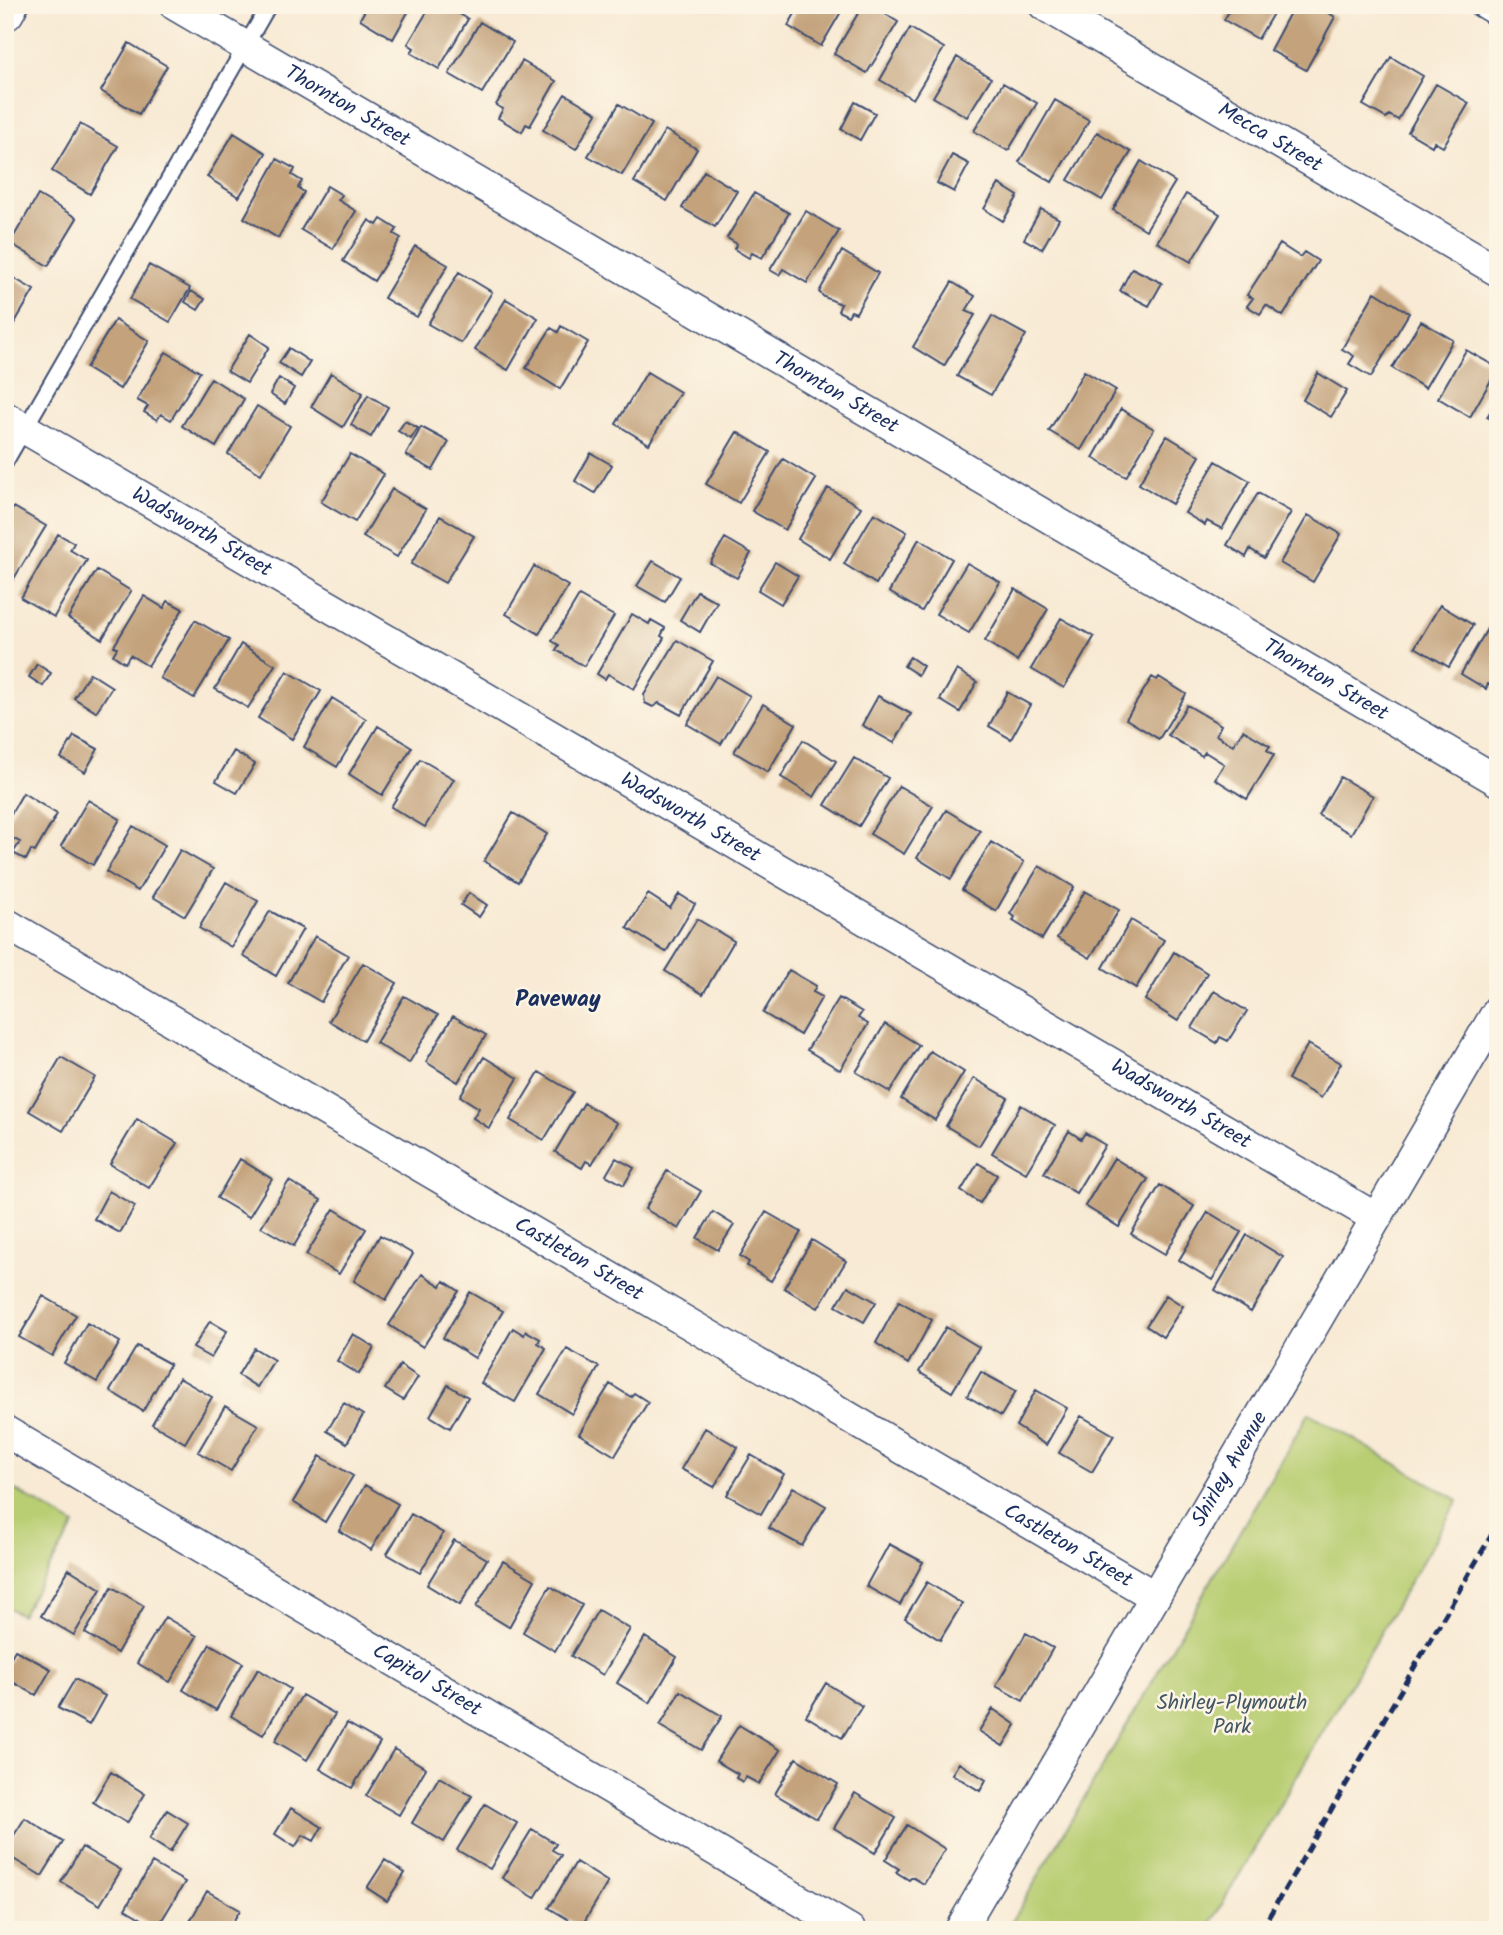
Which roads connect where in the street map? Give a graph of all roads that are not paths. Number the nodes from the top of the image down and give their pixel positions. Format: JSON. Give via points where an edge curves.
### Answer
{"nodes":[{"id":1,"x":9,"y":5,"type":"edge"},
{"id":2,"x":175,"y":5,"type":"edge"},
{"id":3,"x":269,"y":5,"type":"edge"},
{"id":4,"x":1044,"y":5,"type":"edge"},
{"id":5,"x":1473,"y":5,"type":"edge"},
{"id":6,"x":5,"y":12,"type":"edge"},
{"id":7,"x":1498,"y":20,"type":"edge"},
{"id":8,"x":244,"y":46,"type":"junction"},
{"id":9,"x":1498,"y":271,"type":"edge"},
{"id":10,"x":15,"y":423,"type":"edge"},
{"id":11,"x":5,"y":463,"type":"edge"},
{"id":12,"x":1498,"y":781,"type":"edge"},
{"id":13,"x":5,"y":922,"type":"edge"},
{"id":14,"x":1498,"y":1010,"type":"edge"},
{"id":15,"x":1376,"y":1218,"type":"junction"},
{"id":16,"x":5,"y":1431,"type":"edge"},
{"id":17,"x":1154,"y":1596,"type":"junction"},
{"id":18,"x":850,"y":1930,"type":"edge"},
{"id":19,"x":960,"y":1930,"type":"edge"}],
"edges":[{"from":1,"to":6,"type":"street"},
{"from":2,"to":8,"type":"street","name":"Thornton Street"},
{"from":3,"to":8,"type":"lane"},
{"from":4,"to":9,"type":"street","name":"Mecca Street"},
{"from":5,"to":7,"type":"lane"},
{"from":8,"to":10,"type":"lane"},
{"from":8,"to":12,"type":"street","name":"Thornton Street"},
{"from":10,"to":11,"type":"lane"},
{"from":10,"to":15,"type":"street","name":"Wadsworth Street"},
{"from":13,"to":17,"type":"street","name":"Castleton Street"},
{"from":14,"to":15,"type":"street","name":"Shirley Avenue"},
{"from":15,"to":17,"type":"street","name":"Shirley Avenue"},
{"from":16,"to":18,"type":"street","name":"Capitol Street"},
{"from":17,"to":19,"type":"street","name":"Shirley Avenue"}]}
